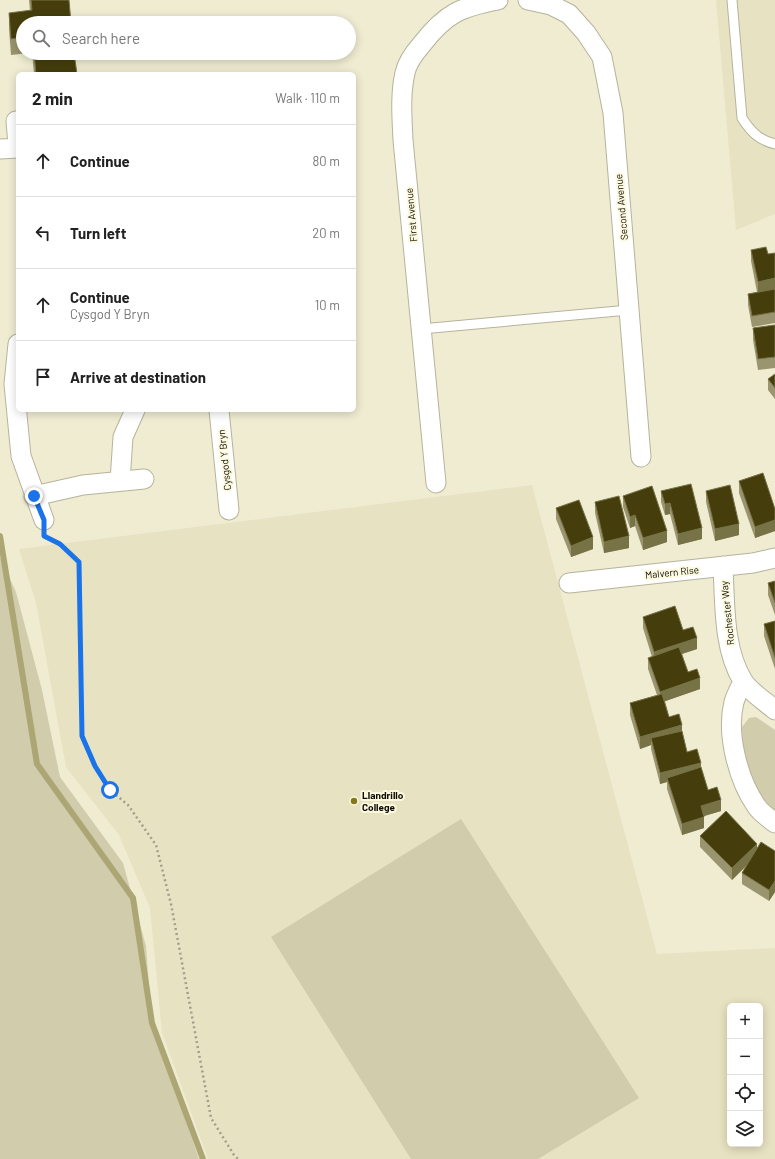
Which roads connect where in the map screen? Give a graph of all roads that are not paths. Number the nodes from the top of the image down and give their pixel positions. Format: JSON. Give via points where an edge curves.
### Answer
{"nodes":[{"id":1,"x":498,"y":0,"type":"edge"},
{"id":2,"x":528,"y":0,"type":"edge"},
{"id":3,"x":732,"y":0,"type":"edge"},
{"id":4,"x":775,"y":144,"type":"edge"},
{"id":5,"x":16,"y":148,"type":"edge"},
{"id":6,"x":0,"y":149,"type":"edge"},
{"id":7,"x":629,"y":310,"type":"junction"},
{"id":8,"x":421,"y":330,"type":"junction"},
{"id":9,"x":16,"y":364,"type":"edge"},
{"id":10,"x":16,"y":405,"type":"edge"},
{"id":11,"x":17,"y":412,"type":"edge"},
{"id":12,"x":134,"y":412,"type":"edge"},
{"id":13,"x":219,"y":412,"type":"edge"},
{"id":14,"x":641,"y":456,"type":"dead end"},
{"id":15,"x":144,"y":479,"type":"dead end"},
{"id":16,"x":120,"y":482,"type":"junction"},
{"id":17,"x":436,"y":483,"type":"dead end"},
{"id":18,"x":34,"y":496,"type":"junction"},
{"id":19,"x":229,"y":510,"type":"dead end"},
{"id":20,"x":44,"y":520,"type":"road end"},
{"id":21,"x":775,"y":558,"type":"edge"},
{"id":22,"x":722,"y":566,"type":"junction"},
{"id":23,"x":569,"y":583,"type":"dead end"},
{"id":24,"x":743,"y":682,"type":"junction"},
{"id":25,"x":775,"y":710,"type":"edge"},
{"id":26,"x":775,"y":823,"type":"edge"}],
"edges":[{"from":1,"to":8,"type":"street","name":"First Avenue","via":[[450,14],[433,29],[405,71],[402,95],[403,140]]},
{"from":2,"to":7,"type":"street","name":"Second Avenue","via":[[551,5],[569,14],[602,57],[613,113]]},
{"from":3,"to":4,"type":"lane","via":[[742,118],[750,130],[762,140]]},
{"from":5,"to":6,"type":"street"},
{"from":7,"to":8,"type":"lane"},
{"from":7,"to":14,"type":"street","name":"Second Avenue"},
{"from":8,"to":17,"type":"street","name":"First Avenue"},
{"from":9,"to":10,"type":"street"},
{"from":11,"to":18,"type":"street","via":[[21,456]]},
{"from":12,"to":16,"type":"street","via":[[123,437]]},
{"from":13,"to":19,"type":"street","name":"Cysgod Y Bryn"},
{"from":15,"to":16,"type":"street"},
{"from":16,"to":18,"type":"street","via":[[82,485]]},
{"from":18,"to":20,"type":"street"},
{"from":21,"to":22,"type":"street","name":"Malvern Rise"},
{"from":22,"to":23,"type":"street","name":"Malvern Rise"},
{"from":22,"to":24,"type":"street","name":"Rochester Way","via":[[733,659]]},
{"from":24,"to":25,"type":"street","name":"Rochester Way"},
{"from":24,"to":26,"type":"street","via":[[734,701],[732,722],[736,756],[742,782],[758,808]]}]}
